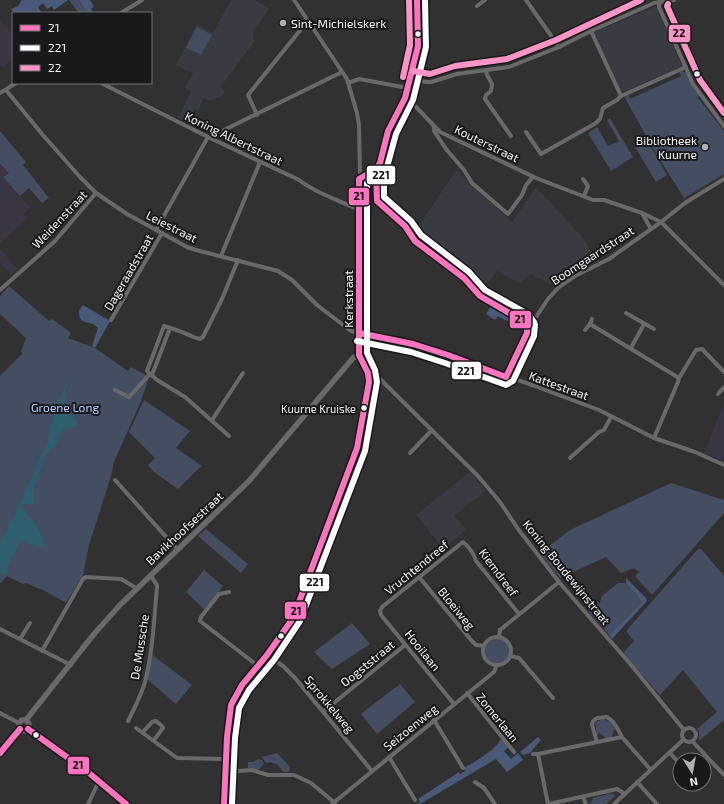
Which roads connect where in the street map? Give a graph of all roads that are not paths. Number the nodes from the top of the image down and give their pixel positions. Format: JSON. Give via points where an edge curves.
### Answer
{"nodes":[{"id":1,"x":142,"y":0,"type":"edge"},
{"id":2,"x":294,"y":0,"type":"edge"},
{"id":3,"x":416,"y":0,"type":"edge"},
{"id":4,"x":485,"y":0,"type":"edge"},
{"id":5,"x":526,"y":0,"type":"edge"},
{"id":6,"x":674,"y":0,"type":"edge"},
{"id":7,"x":660,"y":1,"type":"edge"},
{"id":8,"x":477,"y":6,"type":"dead end"},
{"id":9,"x":123,"y":12,"type":"edge"},
{"id":10,"x":308,"y":21,"type":"junction"},
{"id":11,"x":591,"y":31,"type":"junction"},
{"id":12,"x":559,"y":47,"type":"junction"},
{"id":13,"x":686,"y":67,"type":"junction"},
{"id":14,"x":486,"y":70,"type":"junction"},
{"id":15,"x":342,"y":72,"type":"junction"},
{"id":16,"x":411,"y":79,"type":"junction"},
{"id":17,"x":348,"y":83,"type":"junction"},
{"id":18,"x":15,"y":84,"type":"edge"},
{"id":19,"x":103,"y":84,"type":"edge"},
{"id":20,"x":408,"y":88,"type":"junction"},
{"id":21,"x":6,"y":90,"type":"junction"},
{"id":22,"x":0,"y":93,"type":"edge"},
{"id":23,"x":621,"y":96,"type":"junction"},
{"id":24,"x":405,"y":98,"type":"junction"},
{"id":25,"x":257,"y":114,"type":"junction"},
{"id":26,"x":434,"y":125,"type":"junction"},
{"id":27,"x":724,"y":126,"type":"edge"},
{"id":28,"x":526,"y":132,"type":"dead end"},
{"id":29,"x":511,"y":136,"type":"dead end"},
{"id":30,"x":210,"y":138,"type":"junction"},
{"id":31,"x":260,"y":162,"type":"junction"},
{"id":32,"x":376,"y":169,"type":"junction"},
{"id":33,"x":362,"y":176,"type":"junction"},
{"id":34,"x":533,"y":177,"type":"junction"},
{"id":35,"x":583,"y":179,"type":"dead end"},
{"id":36,"x":724,"y":179,"type":"edge"},
{"id":37,"x":96,"y":193,"type":"junction"},
{"id":38,"x":584,"y":196,"type":"junction"},
{"id":39,"x":377,"y":200,"type":"joint"},
{"id":40,"x":359,"y":210,"type":"junction"},
{"id":41,"x":642,"y":213,"type":"junction"},
{"id":42,"x":661,"y":222,"type":"junction"},
{"id":43,"x":651,"y":229,"type":"junction"},
{"id":44,"x":156,"y":230,"type":"junction"},
{"id":45,"x":162,"y":234,"type":"junction"},
{"id":46,"x":221,"y":256,"type":"junction"},
{"id":47,"x":238,"y":260,"type":"junction"},
{"id":48,"x":724,"y":285,"type":"edge"},
{"id":49,"x":0,"y":290,"type":"edge"},
{"id":50,"x":626,"y":313,"type":"dead end"},
{"id":51,"x":592,"y":319,"type":"dead end"},
{"id":52,"x":111,"y":320,"type":"dead end"},
{"id":53,"x":590,"y":324,"type":"junction"},
{"id":54,"x":644,"y":324,"type":"junction"},
{"id":55,"x":527,"y":326,"type":"junction"},
{"id":56,"x":654,"y":329,"type":"dead end"},
{"id":57,"x":585,"y":330,"type":"dead end"},
{"id":58,"x":359,"y":333,"type":"junction"},
{"id":59,"x":631,"y":348,"type":"junction"},
{"id":60,"x":359,"y":355,"type":"junction"},
{"id":61,"x":724,"y":372,"type":"edge"},
{"id":62,"x":243,"y":373,"type":"dead end"},
{"id":63,"x":368,"y":373,"type":"junction"},
{"id":64,"x":152,"y":375,"type":"junction"},
{"id":65,"x":506,"y":377,"type":"junction"},
{"id":66,"x":679,"y":378,"type":"junction"},
{"id":67,"x":724,"y":387,"type":"edge"},
{"id":68,"x":116,"y":390,"type":"dead end"},
{"id":69,"x":718,"y":394,"type":"dead end"},
{"id":70,"x":611,"y":417,"type":"junction"},
{"id":71,"x":212,"y":420,"type":"junction"},
{"id":72,"x":432,"y":430,"type":"junction"},
{"id":73,"x":229,"y":436,"type":"dead end"},
{"id":74,"x":654,"y":438,"type":"junction"},
{"id":75,"x":410,"y":453,"type":"dead end"},
{"id":76,"x":570,"y":458,"type":"dead end"},
{"id":77,"x":724,"y":465,"type":"edge"},
{"id":78,"x":115,"y":480,"type":"dead end"},
{"id":79,"x":463,"y":542,"type":"joint"},
{"id":80,"x":177,"y":549,"type":"junction"},
{"id":81,"x":150,"y":575,"type":"junction"},
{"id":82,"x":419,"y":577,"type":"junction"},
{"id":83,"x":559,"y":582,"type":"junction"},
{"id":84,"x":136,"y":588,"type":"junction"},
{"id":85,"x":229,"y":592,"type":"dead end"},
{"id":86,"x":382,"y":607,"type":"joint"},
{"id":87,"x":519,"y":614,"type":"junction"},
{"id":88,"x":30,"y":623,"type":"dead end"},
{"id":89,"x":0,"y":629,"type":"edge"},
{"id":90,"x":498,"y":637,"type":"junction"},
{"id":91,"x":20,"y":639,"type":"junction"},
{"id":92,"x":405,"y":645,"type":"junction"},
{"id":93,"x":484,"y":646,"type":"junction"},
{"id":94,"x":42,"y":651,"type":"junction"},
{"id":95,"x":267,"y":655,"type":"junction"},
{"id":96,"x":510,"y":656,"type":"junction"},
{"id":97,"x":71,"y":665,"type":"junction"},
{"id":98,"x":497,"y":665,"type":"junction"},
{"id":99,"x":258,"y":666,"type":"junction"},
{"id":100,"x":467,"y":693,"type":"junction"},
{"id":101,"x":553,"y":698,"type":"dead end"},
{"id":102,"x":454,"y":704,"type":"junction"},
{"id":103,"x":324,"y":711,"type":"junction"},
{"id":104,"x":0,"y":713,"type":"edge"},
{"id":105,"x":26,"y":720,"type":"junction"},
{"id":106,"x":434,"y":720,"type":"junction"},
{"id":107,"x":128,"y":721,"type":"dead end"},
{"id":108,"x":20,"y":726,"type":"junction"},
{"id":109,"x":136,"y":728,"type":"dead end"},
{"id":110,"x":28,"y":729,"type":"junction"},
{"id":111,"x":684,"y":730,"type":"junction"},
{"id":112,"x":143,"y":732,"type":"junction"},
{"id":113,"x":622,"y":737,"type":"junction"},
{"id":114,"x":154,"y":740,"type":"junction"},
{"id":115,"x":683,"y":740,"type":"junction"},
{"id":116,"x":597,"y":742,"type":"junction"},
{"id":117,"x":693,"y":742,"type":"junction"},
{"id":118,"x":514,"y":752,"type":"dead end"},
{"id":119,"x":0,"y":753,"type":"edge"},
{"id":120,"x":670,"y":753,"type":"joint"},
{"id":121,"x":389,"y":757,"type":"junction"},
{"id":122,"x":226,"y":759,"type":"junction"},
{"id":123,"x":463,"y":768,"type":"dead end"},
{"id":124,"x":650,"y":769,"type":"junction"},
{"id":125,"x":372,"y":771,"type":"junction"},
{"id":126,"x":226,"y":772,"type":"junction"},
{"id":127,"x":724,"y":775,"type":"edge"},
{"id":128,"x":99,"y":781,"type":"junction"},
{"id":129,"x":475,"y":782,"type":"dead end"},
{"id":130,"x":637,"y":782,"type":"junction"},
{"id":131,"x":625,"y":794,"type":"junction"},
{"id":132,"x":583,"y":797,"type":"junction"},
{"id":133,"x":415,"y":800,"type":"dead end"},
{"id":134,"x":334,"y":803,"type":"edge"},
{"id":135,"x":88,"y":804,"type":"edge"},
{"id":136,"x":126,"y":804,"type":"edge"},
{"id":137,"x":224,"y":804,"type":"edge"},
{"id":138,"x":495,"y":804,"type":"edge"},
{"id":139,"x":548,"y":804,"type":"edge"},
{"id":140,"x":586,"y":804,"type":"edge"},
{"id":141,"x":614,"y":804,"type":"edge"},
{"id":142,"x":657,"y":804,"type":"edge"}],
"edges":[{"from":1,"to":9,"type":"street"},
{"from":2,"to":10,"type":"street","name":"Kerkstraat"},
{"from":3,"to":16,"type":"street","via":[[418,46]]},
{"from":4,"to":8,"type":"street"},
{"from":5,"to":12,"type":"street"},
{"from":6,"to":7,"type":"street"},
{"from":7,"to":11,"type":"street"},
{"from":7,"to":13,"type":"street","via":[[659,7]]},
{"from":10,"to":15,"type":"street","name":"Kerkstraat"},
{"from":10,"to":25,"type":"street","via":[[248,95]]},
{"from":11,"to":12,"type":"street"},
{"from":11,"to":23,"type":"street"},
{"from":12,"to":14,"type":"street","via":[[510,67]]},
{"from":13,"to":23,"type":"street"},
{"from":13,"to":27,"type":"street","via":[[693,84]]},
{"from":14,"to":16,"type":"street","via":[[457,74],[431,82]]},
{"from":14,"to":29,"type":"street","via":[[492,84],[491,91],[485,99]]},
{"from":15,"to":17,"type":"street","name":"Kerkstraat"},
{"from":15,"to":25,"type":"street"},
{"from":16,"to":20,"type":"street"},
{"from":17,"to":20,"type":"street","via":[[359,79]]},
{"from":17,"to":33,"type":"street","name":"Kerkstraat","via":[[359,126]]},
{"from":18,"to":21,"type":"street"},
{"from":19,"to":30,"type":"street","name":"Koning Albertstraat"},
{"from":20,"to":24,"type":"street"},
{"from":21,"to":22,"type":"street"},
{"from":21,"to":37,"type":"street","name":"Leiestraat"},
{"from":23,"to":28,"type":"street","via":[[602,108],[600,119],[596,123],[540,154]]},
{"from":24,"to":26,"type":"street","name":"Kouterstraat"},
{"from":24,"to":32,"type":"street","via":[[388,131],[380,163]]},
{"from":25,"to":30,"type":"street"},
{"from":26,"to":34,"type":"street","name":"Kouterstraat","via":[[440,132]]},
{"from":26,"to":34,"type":"street","name":"Kouterstraat","via":[[434,131],[472,183],[508,214]]},
{"from":30,"to":31,"type":"street","name":"Koning Albertstraat"},
{"from":30,"to":44,"type":"street"},
{"from":31,"to":40,"type":"street","name":"Koning Albertstraat"},
{"from":31,"to":46,"type":"street"},
{"from":32,"to":33,"type":"street"},
{"from":32,"to":39,"type":"street"},
{"from":33,"to":40,"type":"street","name":"Kerkstraat","via":[[359,179]]},
{"from":34,"to":38,"type":"street","name":"Kouterstraat"},
{"from":35,"to":38,"type":"street","via":[[588,186]]},
{"from":36,"to":42,"type":"street","name":"Boomgaardstraat","via":[[685,203]]},
{"from":37,"to":44,"type":"street","name":"Leiestraat"},
{"from":37,"to":49,"type":"street","name":"Weidenstraat","via":[[55,241]]},
{"from":38,"to":41,"type":"street","name":"Kouterstraat"},
{"from":39,"to":55,"type":"street","via":[[405,226],[415,241],[468,281],[477,294],[522,320]]},
{"from":40,"to":58,"type":"street","name":"Kerkstraat"},
{"from":41,"to":42,"type":"street","name":"Kouterstraat"},
{"from":41,"to":43,"type":"street"},
{"from":42,"to":43,"type":"street","name":"Boomgaardstraat"},
{"from":42,"to":48,"type":"street","name":"Kouterstraat"},
{"from":43,"to":55,"type":"street","name":"Boomgaardstraat","via":[[609,259],[559,287]]},
{"from":44,"to":45,"type":"street","name":"Leiestraat"},
{"from":45,"to":46,"type":"street","name":"Leiestraat","via":[[187,247]]},
{"from":45,"to":52,"type":"street","name":"Dageraadstraat"},
{"from":46,"to":47,"type":"street","name":"Leiestraat"},
{"from":47,"to":58,"type":"street","name":"Leiestraat","via":[[285,274],[317,304],[351,331]]},
{"from":47,"to":64,"type":"street","via":[[203,337],[200,339],[170,328]]},
{"from":50,"to":54,"type":"street"},
{"from":51,"to":53,"type":"street"},
{"from":53,"to":57,"type":"street"},
{"from":53,"to":59,"type":"street"},
{"from":54,"to":56,"type":"street"},
{"from":54,"to":59,"type":"street"},
{"from":55,"to":65,"type":"street","name":"Boomgaardstraat","via":[[527,333]]},
{"from":58,"to":60,"type":"street","name":"Kerkstraat"},
{"from":58,"to":65,"type":"street","name":"Kattestraat","via":[[413,344]]},
{"from":59,"to":66,"type":"street"},
{"from":60,"to":63,"type":"street","name":"Kerkstraat"},
{"from":60,"to":80,"type":"street","name":"Bavikhoofsestraat","via":[[353,358],[249,481]]},
{"from":61,"to":66,"type":"street","via":[[702,349],[696,350]]},
{"from":62,"to":71,"type":"street"},
{"from":63,"to":72,"type":"street","name":"Koning Boudewijnstraat","via":[[378,377]]},
{"from":63,"to":95,"type":"street","via":[[357,448],[341,496],[293,618]]},
{"from":64,"to":68,"type":"street","via":[[149,375],[129,397]]},
{"from":64,"to":71,"type":"street","via":[[185,397]]},
{"from":65,"to":70,"type":"street","name":"Kattestraat","via":[[573,400]]},
{"from":66,"to":74,"type":"street"},
{"from":67,"to":69,"type":"street"},
{"from":70,"to":74,"type":"street","name":"Kattestraat"},
{"from":70,"to":76,"type":"street","via":[[604,430]]},
{"from":71,"to":73,"type":"street"},
{"from":72,"to":75,"type":"street"},
{"from":72,"to":83,"type":"street","name":"Koning Boudewijnstraat","via":[[500,502]]},
{"from":74,"to":77,"type":"street","name":"Kattestraat"},
{"from":78,"to":80,"type":"street"},
{"from":79,"to":82,"type":"street","name":"Vruchtendreef"},
{"from":79,"to":87,"type":"street","name":"Kiemdreef"},
{"from":80,"to":81,"type":"street","name":"Bavikhoofsestraat"},
{"from":81,"to":84,"type":"street","name":"Bavikhoofsestraat"},
{"from":81,"to":107,"type":"street","name":"De Mussche","via":[[157,587],[150,656],[142,689]]},
{"from":82,"to":86,"type":"street","name":"Vruchtendreef"},
{"from":82,"to":93,"type":"street","name":"Bloeiweg","via":[[471,640],[476,645]]},
{"from":83,"to":87,"type":"street"},
{"from":83,"to":111,"type":"street","name":"Koning Boudewijnstraat"},
{"from":84,"to":94,"type":"street","via":[[121,579],[86,577]]},
{"from":84,"to":97,"type":"street","name":"Bavikhoofsestraat","via":[[94,634]]},
{"from":85,"to":99,"type":"street","via":[[218,594],[200,622]]},
{"from":86,"to":92,"type":"street","name":"Hooilaan","via":[[382,615]]},
{"from":87,"to":90,"type":"street","via":[[500,630]]},
{"from":88,"to":91,"type":"street"},
{"from":89,"to":91,"type":"street"},
{"from":90,"to":93,"type":"street","via":[[490,639]]},
{"from":90,"to":96,"type":"street","via":[[509,644]]},
{"from":91,"to":94,"type":"street"},
{"from":92,"to":102,"type":"street","name":"Hooilaan"},
{"from":92,"to":103,"type":"street","name":"Oogststraat"},
{"from":93,"to":98,"type":"street","via":[[483,655],[488,662]]},
{"from":94,"to":97,"type":"street"},
{"from":95,"to":99,"type":"street"},
{"from":95,"to":103,"type":"street","name":"Sprokkelweg","via":[[283,666]]},
{"from":96,"to":98,"type":"street"},
{"from":96,"to":101,"type":"street","via":[[519,658]]},
{"from":97,"to":105,"type":"street","name":"Bavikhoofsestraat"},
{"from":98,"to":100,"type":"street","name":"Seizoenweg","via":[[494,672]]},
{"from":99,"to":122,"type":"street","via":[[231,705]]},
{"from":100,"to":102,"type":"street","name":"Seizoenweg"},
{"from":100,"to":118,"type":"street","name":"Zomerlaan"},
{"from":102,"to":106,"type":"street","name":"Seizoenweg"},
{"from":103,"to":125,"type":"street","name":"Sprokkelweg"},
{"from":104,"to":108,"type":"street"},
{"from":105,"to":108,"type":"street","via":[[22,720]]},
{"from":105,"to":110,"type":"street","via":[[29,724]]},
{"from":106,"to":121,"type":"street","name":"Seizoenweg"},
{"from":106,"to":123,"type":"street"},
{"from":108,"to":110,"type":"street","via":[[24,731]]},
{"from":108,"to":119,"type":"street"},
{"from":109,"to":112,"type":"street"},
{"from":110,"to":128,"type":"street"},
{"from":111,"to":115,"type":"street"},
{"from":111,"to":117,"type":"street","via":[[691,728],[695,732]]},
{"from":112,"to":114,"type":"street"},
{"from":112,"to":114,"type":"street","via":[[156,721],[163,728]]},
{"from":113,"to":116,"type":"street"},
{"from":113,"to":116,"type":"street","via":[[611,719],[597,718],[592,725]]},
{"from":113,"to":124,"type":"street"},
{"from":114,"to":122,"type":"street","via":[[177,758]]},
{"from":115,"to":117,"type":"street"},
{"from":115,"to":120,"type":"street"},
{"from":116,"to":139,"type":"street","via":[[536,754]]},
{"from":117,"to":127,"type":"street"},
{"from":120,"to":124,"type":"street"},
{"from":121,"to":125,"type":"street","name":"Seizoenweg"},
{"from":121,"to":133,"type":"street"},
{"from":122,"to":126,"type":"street"},
{"from":124,"to":130,"type":"street"},
{"from":125,"to":134,"type":"street","name":"Seizoenweg"},
{"from":126,"to":134,"type":"street","via":[[252,770],[268,775],[294,775],[311,783]]},
{"from":126,"to":137,"type":"street"},
{"from":128,"to":135,"type":"street"},
{"from":128,"to":136,"type":"street"},
{"from":129,"to":138,"type":"street","via":[[484,788]]},
{"from":130,"to":131,"type":"street"},
{"from":130,"to":142,"type":"street"},
{"from":131,"to":132,"type":"street","via":[[617,789]]},
{"from":131,"to":141,"type":"street"},
{"from":132,"to":139,"type":"street"},
{"from":132,"to":140,"type":"street"}]}
